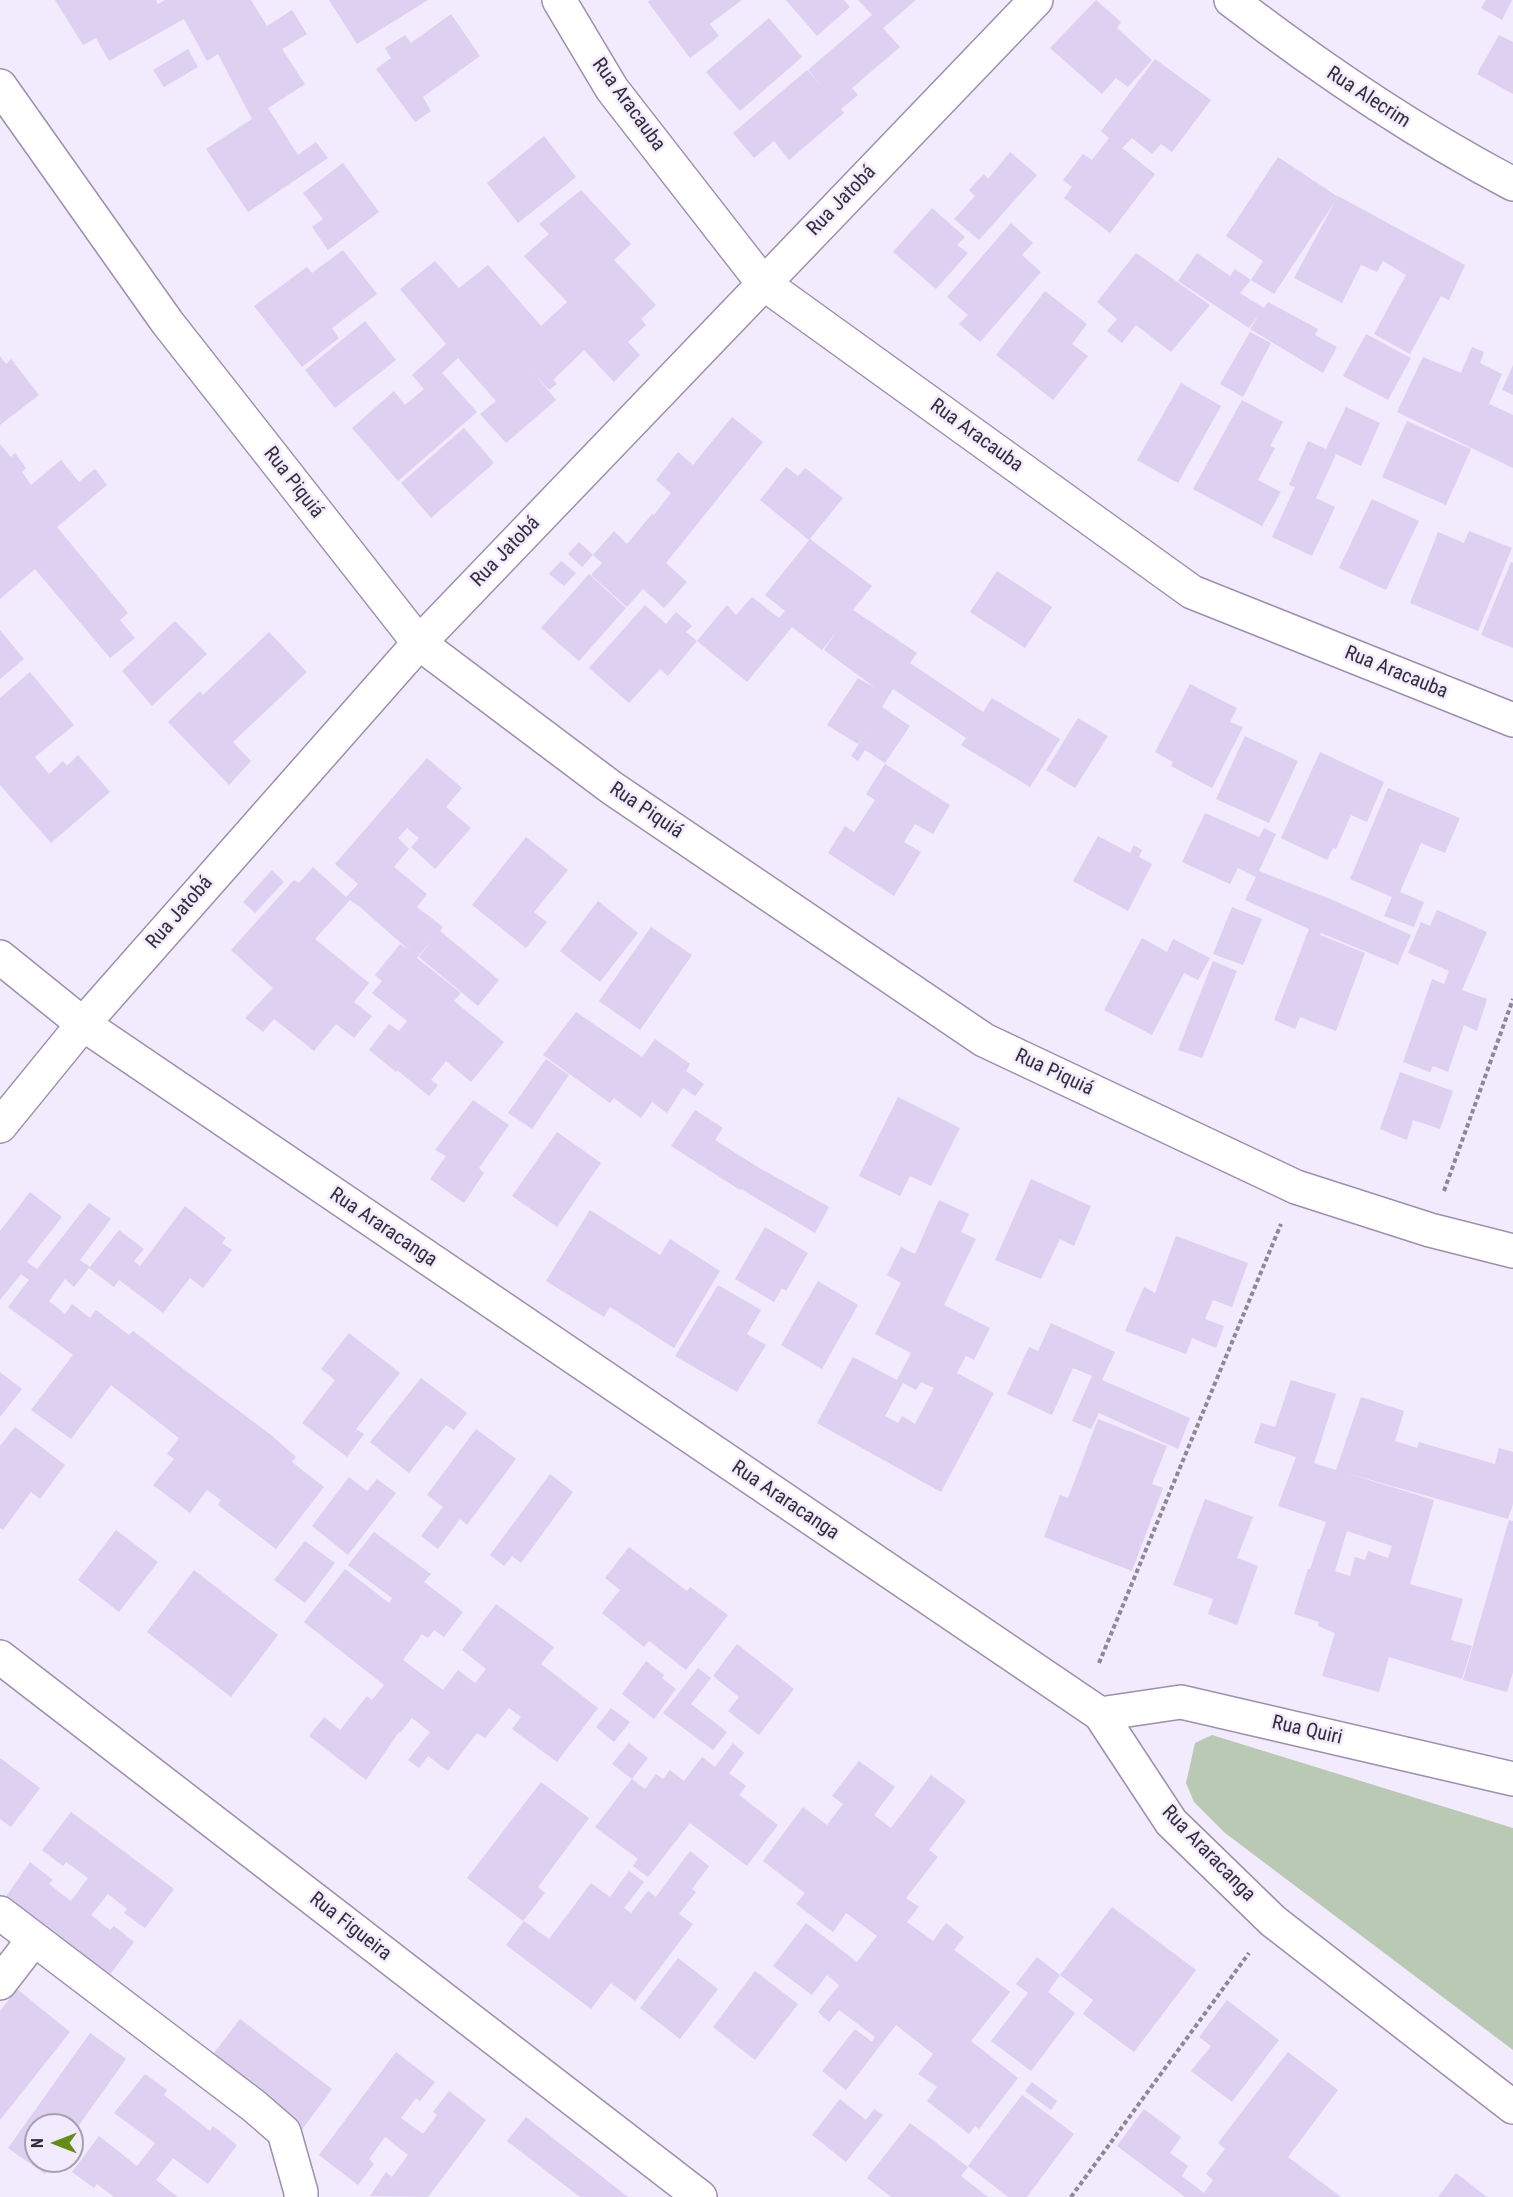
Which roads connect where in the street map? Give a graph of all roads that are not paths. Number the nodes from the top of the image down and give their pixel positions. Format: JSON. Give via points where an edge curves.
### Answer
{"nodes":[{"id":1,"x":559,"y":0,"type":"edge"},
{"id":2,"x":1036,"y":0,"type":"edge"},
{"id":3,"x":1230,"y":0,"type":"edge"},
{"id":4,"x":0,"y":86,"type":"edge"},
{"id":5,"x":1513,"y":184,"type":"edge"},
{"id":6,"x":763,"y":283,"type":"junction"},
{"id":7,"x":419,"y":643,"type":"junction"},
{"id":8,"x":1513,"y":720,"type":"edge"},
{"id":9,"x":0,"y":957,"type":"edge"},
{"id":10,"x":83,"y":1024,"type":"junction"},
{"id":11,"x":0,"y":1126,"type":"edge"},
{"id":12,"x":1513,"y":1251,"type":"edge"},
{"id":13,"x":0,"y":1657,"type":"edge"},
{"id":14,"x":1091,"y":1709,"type":"junction"},
{"id":15,"x":1513,"y":1779,"type":"edge"},
{"id":16,"x":0,"y":1912,"type":"edge"},
{"id":17,"x":34,"y":1939,"type":"junction"},
{"id":18,"x":0,"y":1983,"type":"edge"},
{"id":19,"x":1513,"y":2107,"type":"edge"},
{"id":20,"x":301,"y":2197,"type":"edge"},
{"id":21,"x":700,"y":2197,"type":"edge"}],
"edges":[{"from":1,"to":6,"type":"street","name":"Rua Aracauba","via":[[612,89]]},
{"from":2,"to":6,"type":"street","name":"Rua Jatobá"},
{"from":3,"to":5,"type":"street","name":"Rua Alecrim","via":[[1305,57],[1388,112]]},
{"from":4,"to":7,"type":"street","name":"Rua Piquiá","via":[[167,322]]},
{"from":6,"to":7,"type":"street","name":"Rua Jatobá"},
{"from":6,"to":8,"type":"street","name":"Rua Aracauba","via":[[1192,592]]},
{"from":7,"to":10,"type":"street","name":"Rua Jatobá"},
{"from":7,"to":12,"type":"street","name":"Rua Piquiá","via":[[612,788],[984,1040],[1296,1187],[1430,1230]]},
{"from":9,"to":10,"type":"street","name":"Rua Araracanga"},
{"from":10,"to":11,"type":"street","name":"Rua Jatobá"},
{"from":10,"to":14,"type":"street","name":"Rua Araracanga"},
{"from":13,"to":21,"type":"street","name":"Rua Figueira"},
{"from":14,"to":15,"type":"street","name":"Rua Quiri","via":[[1181,1702]]},
{"from":14,"to":19,"type":"street","name":"Rua Araracanga","via":[[1171,1822],[1273,1921]]},
{"from":16,"to":17,"type":"street"},
{"from":17,"to":18,"type":"street"},
{"from":17,"to":20,"type":"street","via":[[284,2132]]}]}
